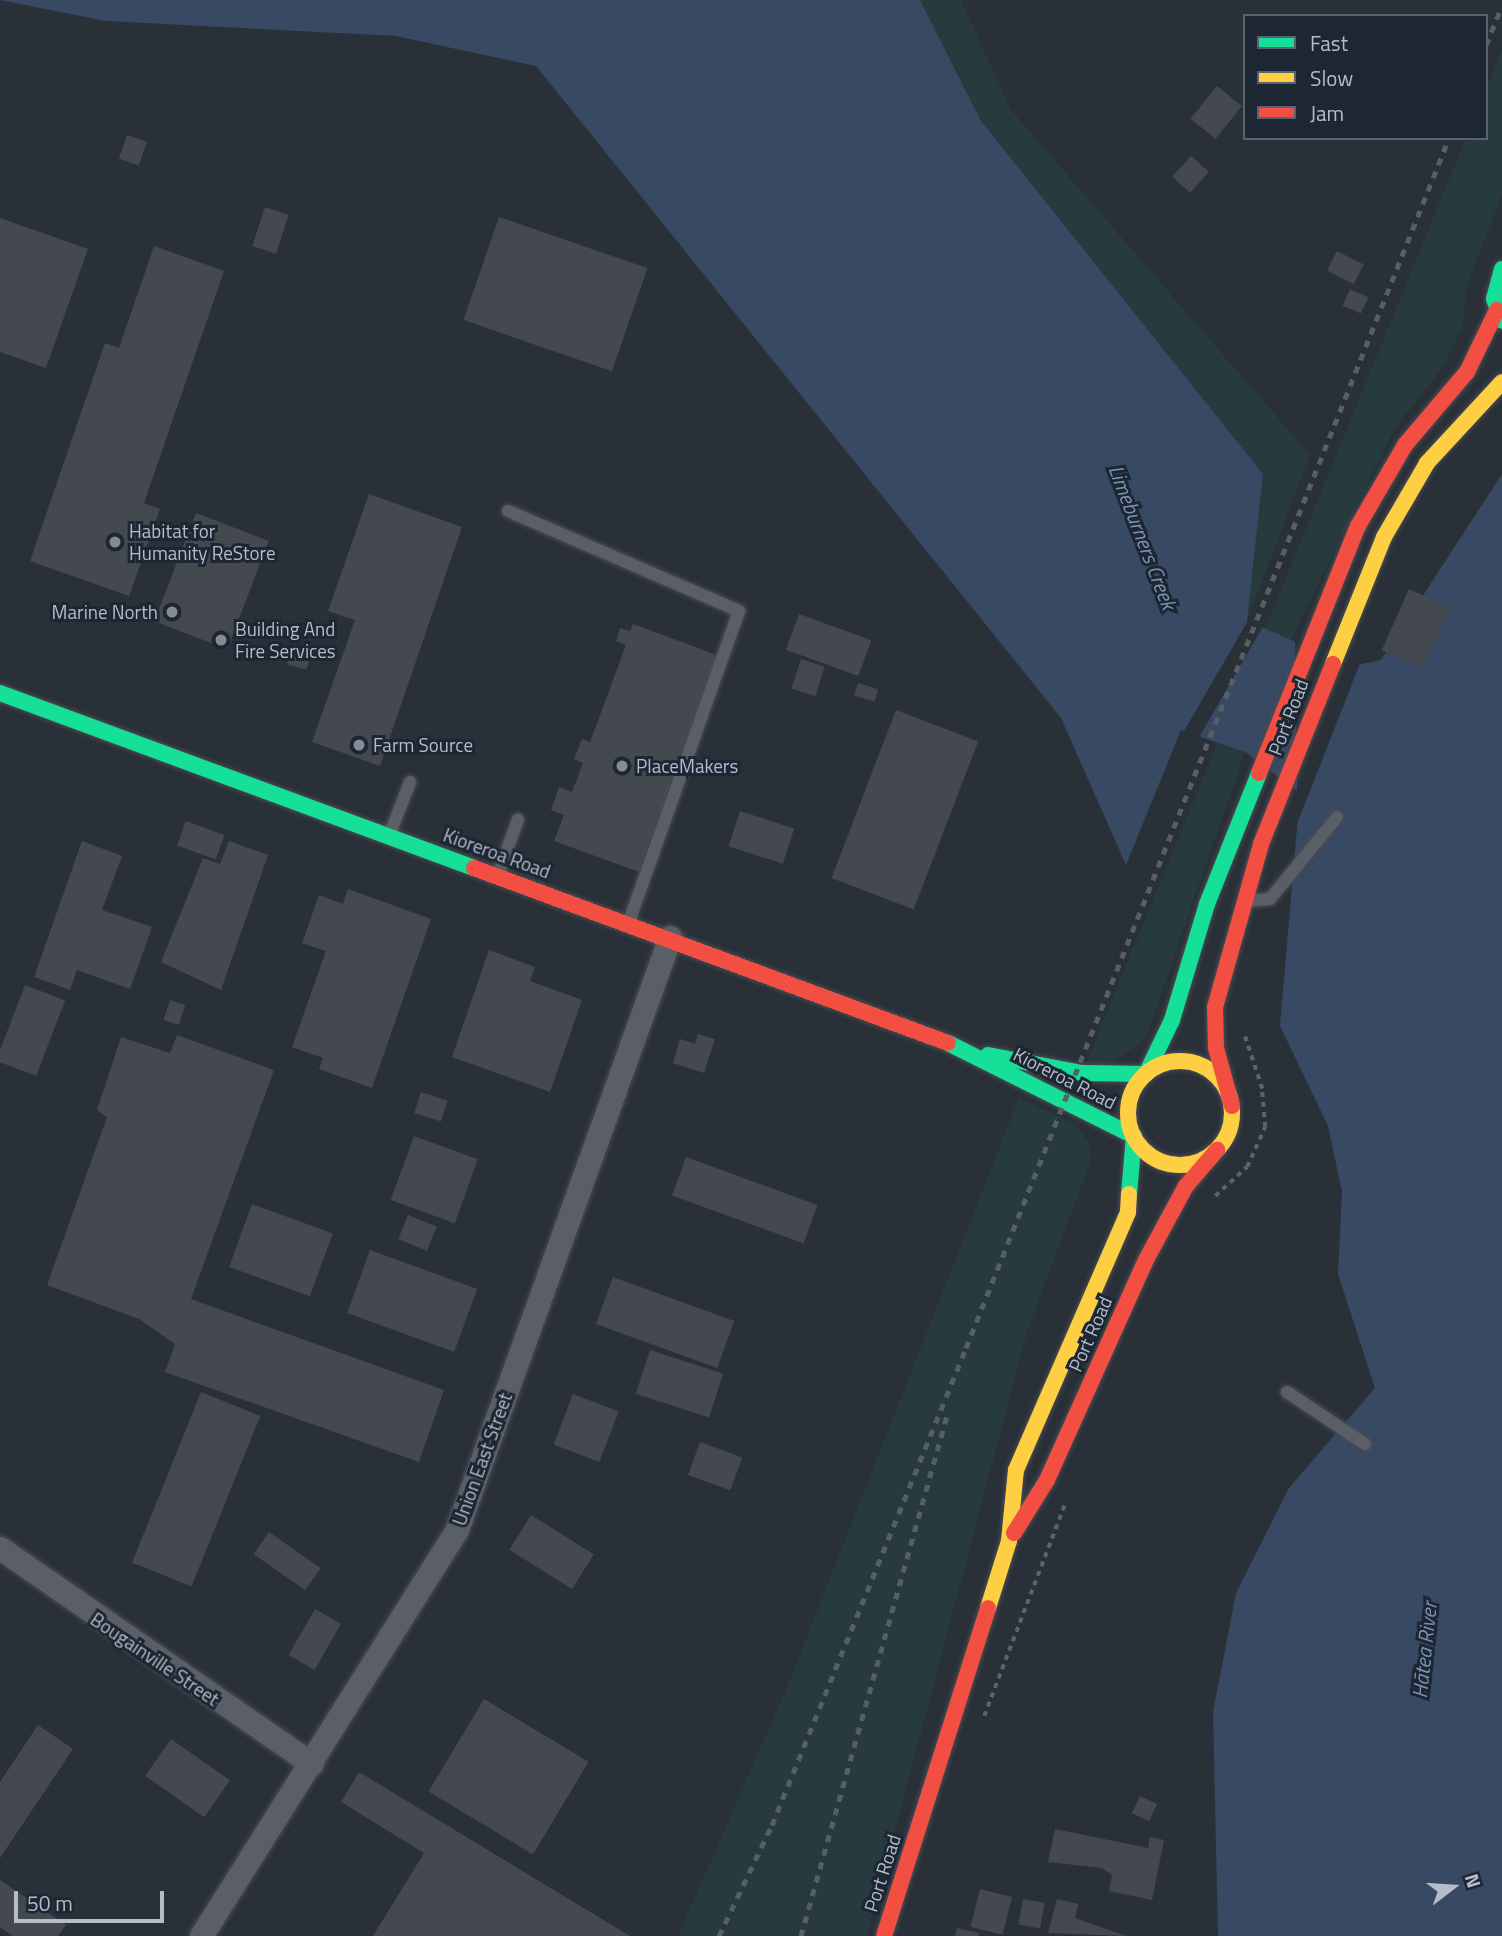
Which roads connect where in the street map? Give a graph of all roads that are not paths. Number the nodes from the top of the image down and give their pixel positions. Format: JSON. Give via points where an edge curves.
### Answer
{"nodes":[{"id":1,"x":1502,"y":270,"type":"edge"},
{"id":2,"x":1499,"y":316,"type":"edge"},
{"id":3,"x":1502,"y":382,"type":"edge"},
{"id":4,"x":508,"y":511,"type":"dead end"},
{"id":5,"x":0,"y":693,"type":"edge"},
{"id":6,"x":410,"y":782,"type":"dead end"},
{"id":7,"x":1337,"y":817,"type":"dead end"},
{"id":8,"x":518,"y":819,"type":"dead end"},
{"id":9,"x":389,"y":836,"type":"junction"},
{"id":10,"x":498,"y":875,"type":"junction"},
{"id":11,"x":1242,"y":901,"type":"junction"},
{"id":12,"x":629,"y":922,"type":"junction"},
{"id":13,"x":670,"y":937,"type":"junction"},
{"id":14,"x":979,"y":1055,"type":"junction"},
{"id":15,"x":1146,"y":1074,"type":"junction"},
{"id":16,"x":1232,"y":1106,"type":"junction"},
{"id":17,"x":1133,"y":1136,"type":"junction"},
{"id":18,"x":1217,"y":1150,"type":"junction"},
{"id":19,"x":1287,"y":1392,"type":"dead end"},
{"id":20,"x":1365,"y":1444,"type":"dead end"},
{"id":21,"x":1009,"y":1541,"type":"junction"},
{"id":22,"x":0,"y":1548,"type":"edge"},
{"id":23,"x":313,"y":1764,"type":"junction"},
{"id":24,"x":201,"y":1936,"type":"edge"},
{"id":25,"x":884,"y":1936,"type":"edge"}],
"edges":[{"from":1,"to":2,"type":"main road","via":[[1495,288]]},
{"from":2,"to":15,"type":"main road","name":"Port Road","via":[[1467,372],[1405,445],[1334,581],[1207,904],[1172,1020]]},
{"from":3,"to":11,"type":"main road","name":"Port Road","via":[[1427,463],[1360,591]]},
{"from":4,"to":12,"type":"lane","via":[[739,611]]},
{"from":5,"to":9,"type":"main road","name":"Kioreroa Road"},
{"from":6,"to":9,"type":"lane"},
{"from":7,"to":11,"type":"lane","via":[[1270,899]]},
{"from":8,"to":10,"type":"lane"},
{"from":9,"to":10,"type":"main road","name":"Kioreroa Road"},
{"from":10,"to":12,"type":"main road","name":"Kioreroa Road"},
{"from":11,"to":16,"type":"main road","name":"Port Road","via":[[1215,1007],[1216,1048]]},
{"from":12,"to":13,"type":"main road","name":"Kioreroa Road"},
{"from":13,"to":14,"type":"main road","name":"Kioreroa Road"},
{"from":13,"to":23,"type":"street","name":"Union East Street","via":[[457,1529]]},
{"from":14,"to":15,"type":"main road","name":"Kioreroa Road","via":[[1082,1073]]},
{"from":14,"to":17,"type":"main road","name":"Kioreroa Road"},
{"from":15,"to":16,"type":"main road","via":[[1174,1061],[1191,1062],[1218,1077]]},
{"from":15,"to":17,"type":"main road","name":"Port Road","via":[[1129,1103]]},
{"from":16,"to":18,"type":"main road","name":"Port Road"},
{"from":17,"to":18,"type":"main road","via":[[1143,1150],[1172,1165],[1196,1162]]},
{"from":17,"to":21,"type":"main road","name":"Port Road","via":[[1128,1212],[1016,1470]]},
{"from":18,"to":21,"type":"main road","name":"Port Road","via":[[1186,1186],[1147,1258],[1047,1480]]},
{"from":19,"to":20,"type":"lane"},
{"from":21,"to":25,"type":"main road","name":"Port Road"},
{"from":22,"to":23,"type":"street","name":"Bougainville Street"},
{"from":23,"to":24,"type":"street","name":"Union East Street"}]}
